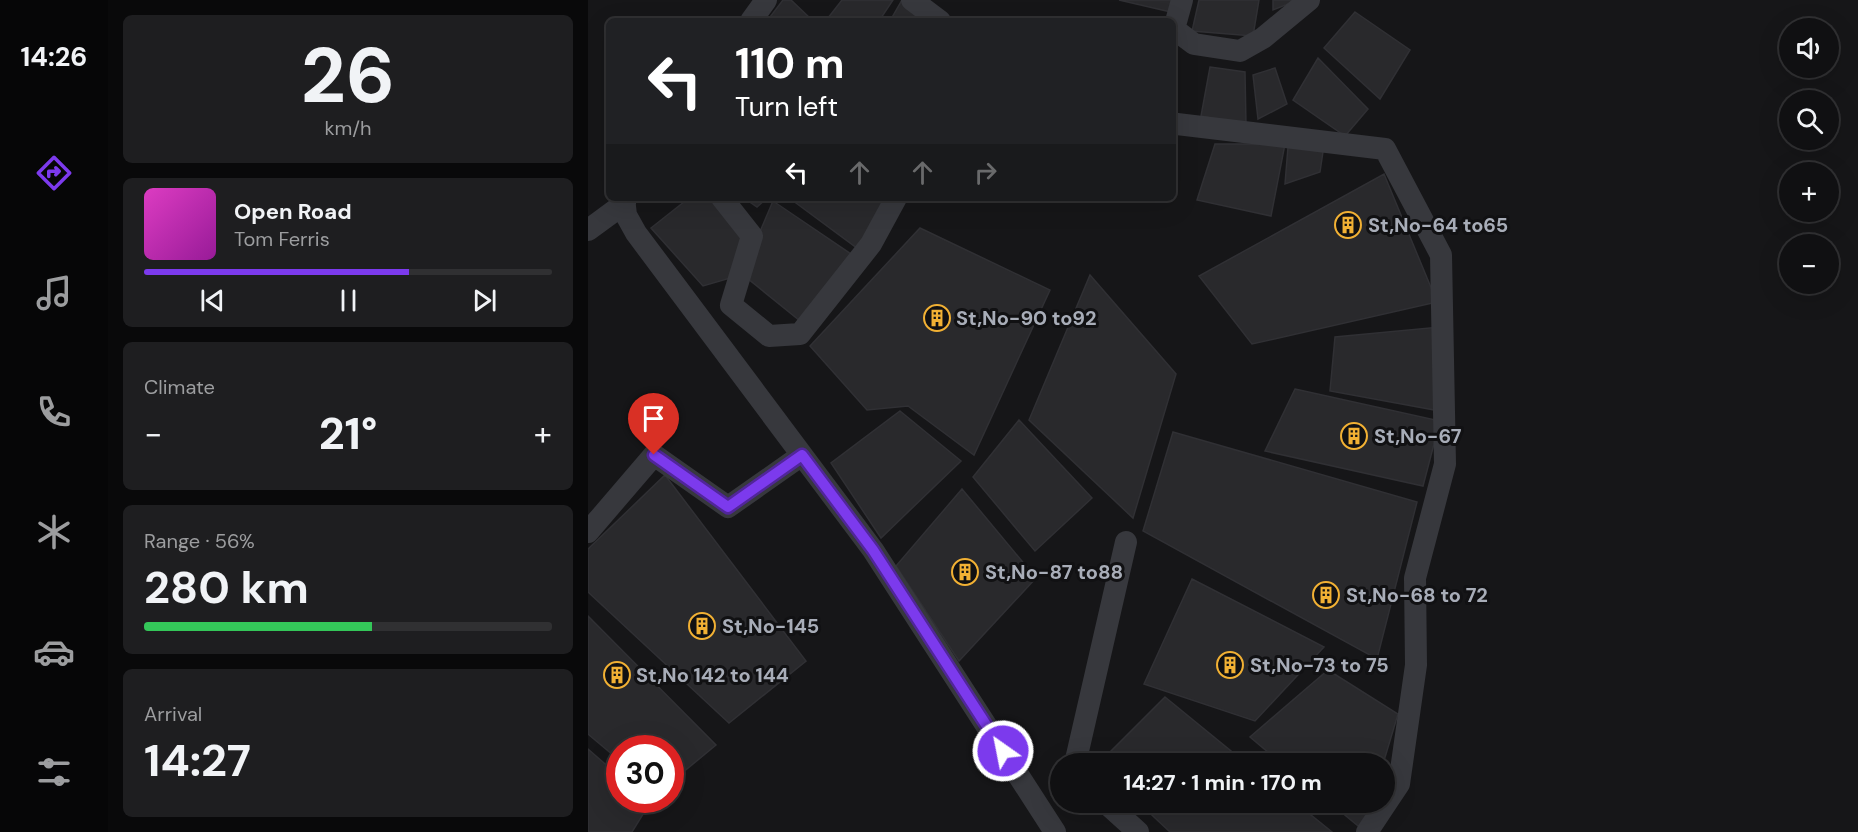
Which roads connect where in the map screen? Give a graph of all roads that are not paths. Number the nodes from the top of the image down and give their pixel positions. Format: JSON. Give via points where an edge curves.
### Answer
{"nodes":[{"id":1,"x":766,"y":0,"type":"edge"},
{"id":2,"x":912,"y":0,"type":"edge"},
{"id":3,"x":1182,"y":0,"type":"edge"},
{"id":4,"x":1310,"y":0,"type":"edge"},
{"id":5,"x":753,"y":18,"type":"edge"},
{"id":6,"x":936,"y":18,"type":"edge"},
{"id":7,"x":1176,"y":22,"type":"edge"},
{"id":8,"x":1176,"y":30,"type":"edge"},
{"id":9,"x":1177,"y":124,"type":"dead end"},
{"id":10,"x":624,"y":201,"type":"edge"},
{"id":11,"x":625,"y":201,"type":"edge"},
{"id":12,"x":724,"y":201,"type":"edge"},
{"id":13,"x":894,"y":201,"type":"edge"},
{"id":14,"x":588,"y":230,"type":"edge"},
{"id":15,"x":802,"y":455,"type":"junction"},
{"id":16,"x":588,"y":532,"type":"edge"},
{"id":17,"x":1126,"y":542,"type":"dead end"},
{"id":18,"x":1078,"y":753,"type":"edge"},
{"id":19,"x":1117,"y":813,"type":"edge"},
{"id":20,"x":1055,"y":832,"type":"edge"},
{"id":21,"x":1138,"y":832,"type":"edge"},
{"id":22,"x":1367,"y":832,"type":"edge"}],
"edges":[{"from":1,"to":5,"type":"street"},
{"from":2,"to":6,"type":"street"},
{"from":3,"to":7,"type":"street"},
{"from":4,"to":8,"type":"street","via":[[1263,38],[1240,51],[1194,44]]},
{"from":9,"to":22,"type":"street","via":[[1385,149],[1441,255],[1445,464],[1415,578],[1416,665],[1399,784]]},
{"from":10,"to":14,"type":"street"},
{"from":11,"to":15,"type":"street","via":[[626,215],[636,233]]},
{"from":12,"to":13,"type":"street","via":[[752,236],[731,305],[769,336],[800,334],[871,244]]},
{"from":15,"to":16,"type":"street","via":[[728,507],[654,455]]},
{"from":15,"to":20,"type":"street","via":[[873,550]]},
{"from":17,"to":18,"type":"street"},
{"from":19,"to":21,"type":"street"}]}
